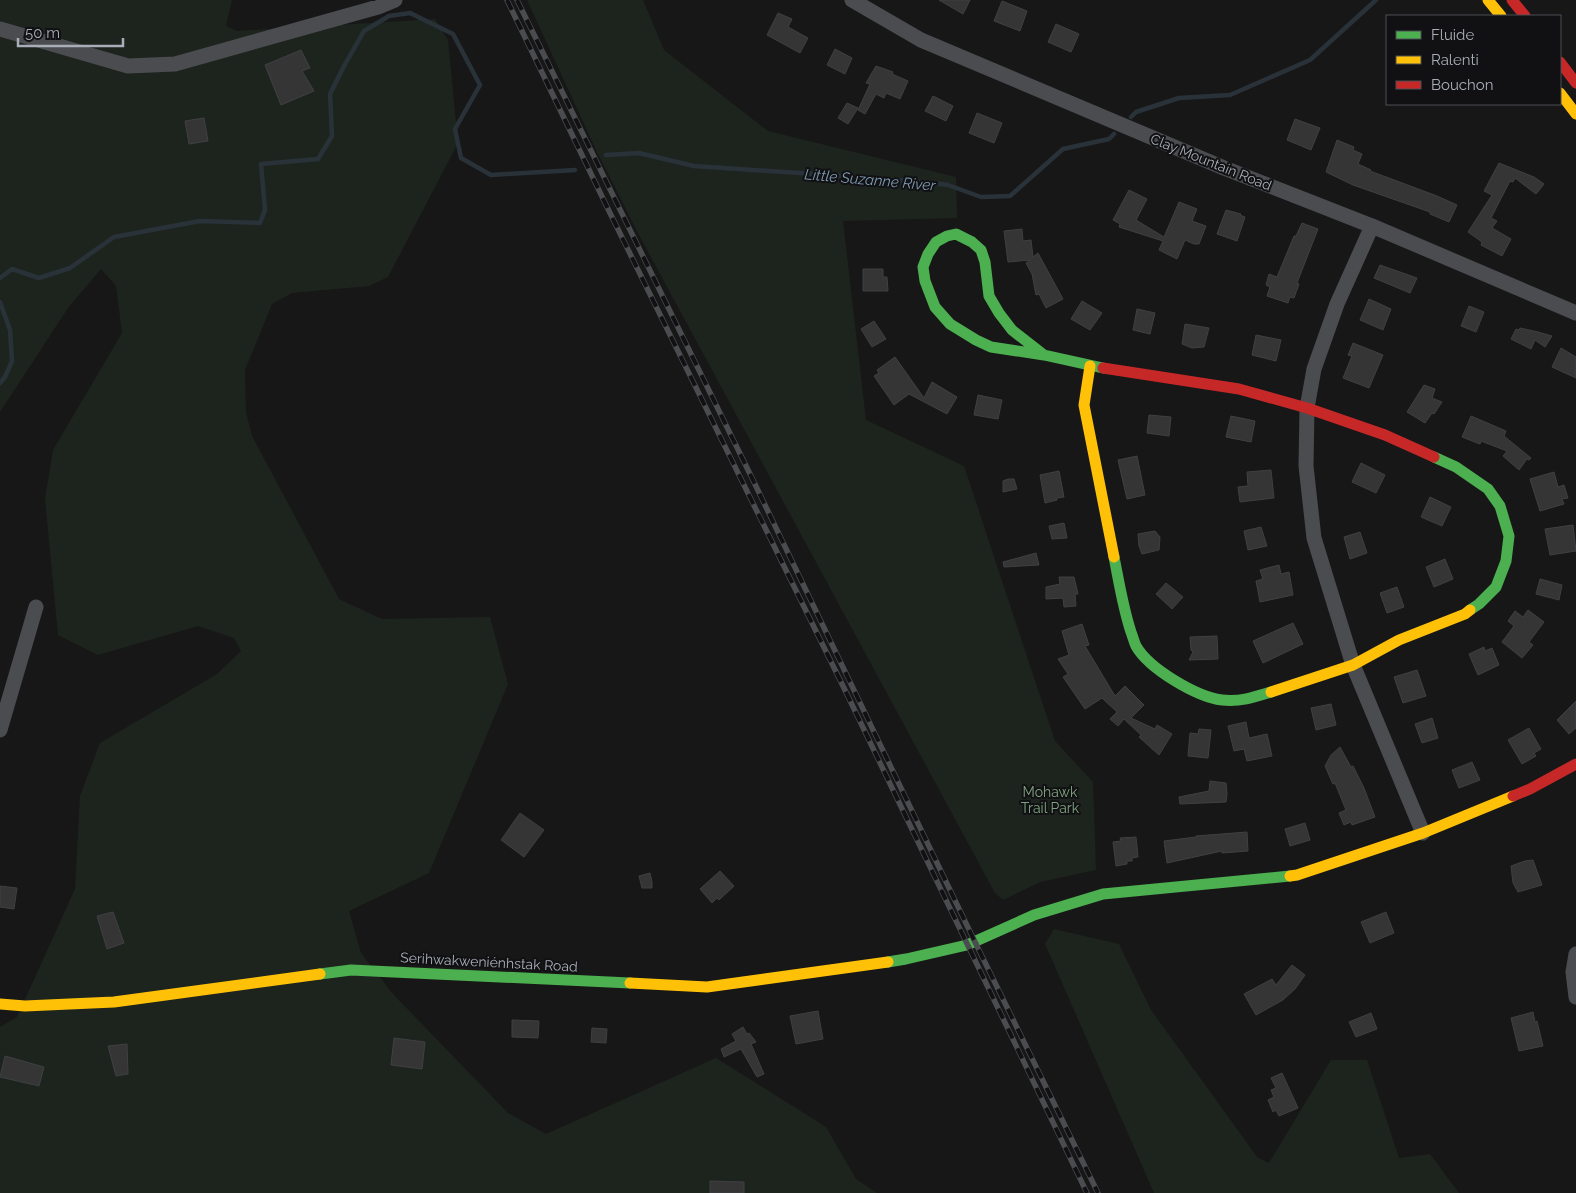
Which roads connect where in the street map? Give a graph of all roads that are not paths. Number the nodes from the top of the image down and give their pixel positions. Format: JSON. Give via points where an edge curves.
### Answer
{"nodes":[{"id":1,"x":395,"y":0,"type":"edge"},
{"id":2,"x":852,"y":0,"type":"edge"},
{"id":3,"x":1488,"y":0,"type":"edge"},
{"id":4,"x":1512,"y":0,"type":"edge"},
{"id":5,"x":1500,"y":15,"type":"edge"},
{"id":6,"x":1524,"y":15,"type":"edge"},
{"id":7,"x":0,"y":29,"type":"edge"},
{"id":8,"x":1561,"y":63,"type":"edge"},
{"id":9,"x":1576,"y":83,"type":"edge"},
{"id":10,"x":1561,"y":94,"type":"edge"},
{"id":11,"x":1576,"y":114,"type":"edge"},
{"id":12,"x":1372,"y":226,"type":"junction"},
{"id":13,"x":1576,"y":313,"type":"edge"},
{"id":14,"x":1044,"y":354,"type":"junction"},
{"id":15,"x":1090,"y":366,"type":"junction"},
{"id":16,"x":1307,"y":408,"type":"junction"},
{"id":17,"x":36,"y":607,"type":"dead end"},
{"id":18,"x":1353,"y":665,"type":"junction"},
{"id":19,"x":0,"y":730,"type":"edge"},
{"id":20,"x":1576,"y":764,"type":"edge"},
{"id":21,"x":1423,"y":833,"type":"junction"},
{"id":22,"x":1576,"y":954,"type":"edge"},
{"id":23,"x":1576,"y":997,"type":"edge"},
{"id":24,"x":0,"y":1004,"type":"edge"}],
"edges":[{"from":1,"to":7,"type":"street","via":[[175,64],[128,66]]},
{"from":2,"to":12,"type":"street","name":"Clay Mountain Road","via":[[921,40],[1224,168]]},
{"from":3,"to":5,"type":"main road"},
{"from":4,"to":6,"type":"main road"},
{"from":8,"to":9,"type":"main road"},
{"from":10,"to":11,"type":"main road"},
{"from":12,"to":13,"type":"street","name":"Clay Mountain Road"},
{"from":12,"to":16,"type":"street","via":[[1337,304],[1314,369]]},
{"from":14,"to":14,"type":"main road","via":[[1012,330],[999,313],[989,296],[981,250],[956,234],[936,242],[923,267],[925,281],[935,307],[950,324],[991,347]]},
{"from":14,"to":15,"type":"main road"},
{"from":15,"to":16,"type":"main road","via":[[1238,389]]},
{"from":15,"to":18,"type":"main road","via":[[1084,405],[1126,616],[1136,646],[1145,658],[1198,694],[1222,700],[1245,700]]},
{"from":16,"to":18,"type":"street","via":[[1306,466],[1314,538]]},
{"from":16,"to":18,"type":"main road","via":[[1385,435],[1456,467],[1488,489],[1500,506],[1509,536],[1506,561],[1496,586],[1479,604],[1465,614],[1399,640]]},
{"from":17,"to":19,"type":"street"},
{"from":18,"to":21,"type":"street"},
{"from":20,"to":21,"type":"main road","name":"Serihwakweniénhstak Road","via":[[1530,788]]},
{"from":21,"to":24,"type":"main road","name":"Serihwakweniénhstak Road","via":[[1296,875],[1103,894],[1034,915],[975,942],[906,959],[707,987],[351,970],[114,1002]]},
{"from":22,"to":23,"type":"street","via":[[1573,972]]}]}
